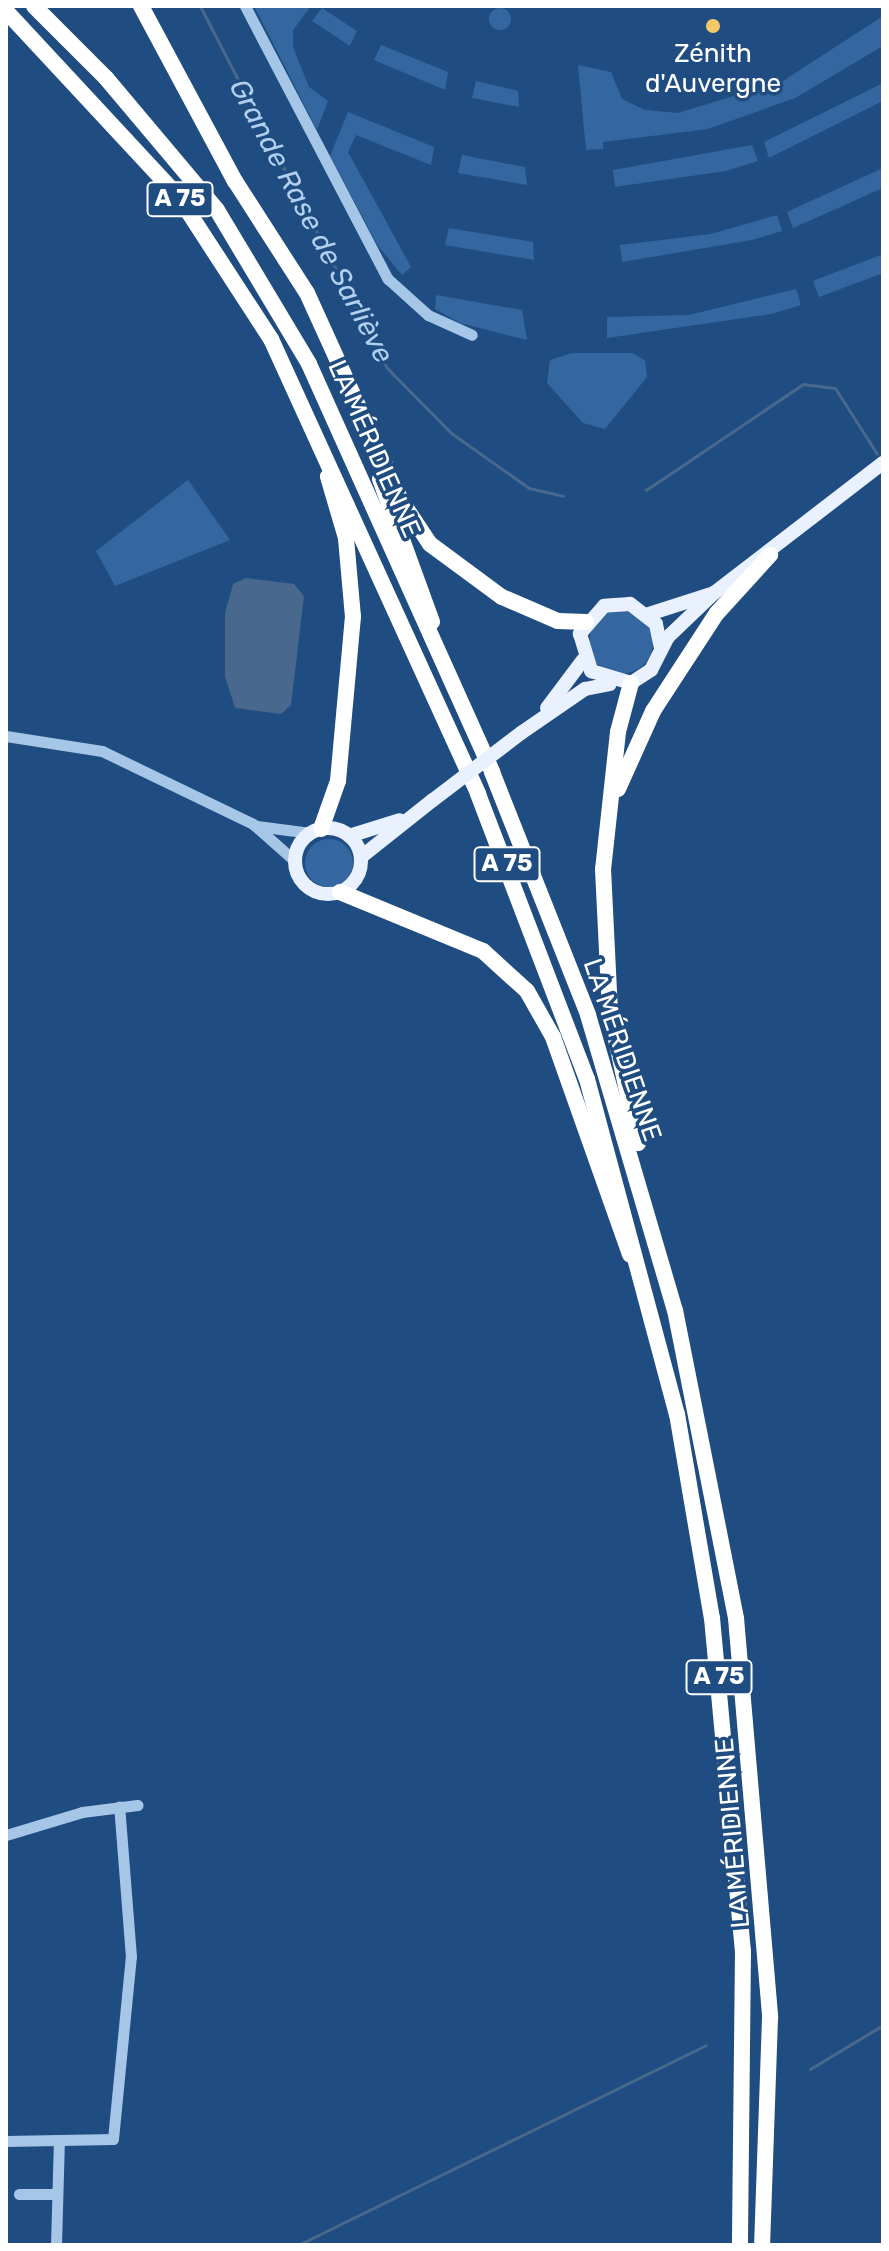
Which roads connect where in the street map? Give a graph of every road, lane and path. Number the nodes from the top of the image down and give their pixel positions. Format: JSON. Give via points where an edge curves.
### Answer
{"nodes":[{"id":1,"x":34,"y":6,"type":"edge"},
{"id":2,"x":141,"y":6,"type":"edge"},
{"id":3,"x":245,"y":6,"type":"edge"},
{"id":4,"x":6,"y":11,"type":"edge"},
{"id":5,"x":271,"y":241,"type":"junction"},
{"id":6,"x":472,"y":335,"type":"dead end"},
{"id":7,"x":310,"y":418,"type":"junction"},
{"id":8,"x":883,"y":463,"type":"edge"},
{"id":9,"x":770,"y":555,"type":"junction"},
{"id":10,"x":714,"y":593,"type":"junction"},
{"id":11,"x":649,"y":614,"type":"junction"},
{"id":12,"x":586,"y":622,"type":"junction"},
{"id":13,"x":436,"y":648,"type":"junction"},
{"id":14,"x":661,"y":648,"type":"junction"},
{"id":15,"x":583,"y":660,"type":"junction"},
{"id":16,"x":622,"y":683,"type":"junction"},
{"id":17,"x":521,"y":733,"type":"junction"},
{"id":18,"x":6,"y":736,"type":"edge"},
{"id":19,"x":408,"y":817,"type":"junction"},
{"id":20,"x":253,"y":824,"type":"junction"},
{"id":21,"x":316,"y":831,"type":"junction"},
{"id":22,"x":349,"y":836,"type":"junction"},
{"id":23,"x":361,"y":857,"type":"junction"},
{"id":24,"x":295,"y":861,"type":"junction"},
{"id":25,"x":603,"y":869,"type":"junction"},
{"id":26,"x":340,"y":892,"type":"junction"},
{"id":27,"x":649,"y":1212,"type":"junction"},
{"id":28,"x":656,"y":1328,"type":"junction"},
{"id":29,"x":138,"y":1805,"type":"dead end"},
{"id":30,"x":119,"y":1806,"type":"junction"},
{"id":31,"x":6,"y":1835,"type":"edge"},
{"id":32,"x":59,"y":2140,"type":"junction"},
{"id":33,"x":6,"y":2141,"type":"edge"},
{"id":34,"x":767,"y":2185,"type":"junction"},
{"id":35,"x":19,"y":2194,"type":"dead end"},
{"id":36,"x":56,"y":2194,"type":"junction"},
{"id":37,"x":743,"y":2199,"type":"junction"},
{"id":38,"x":56,"y":2245,"type":"edge"},
{"id":39,"x":733,"y":2245,"type":"edge"},
{"id":40,"x":740,"y":2245,"type":"edge"},
{"id":41,"x":762,"y":2245,"type":"edge"},
{"id":42,"x":772,"y":2245,"type":"edge"}],
"edges":[{"from":1,"to":13,"type":"highway","name":"LA MÉRIDIENNE","number":"A 75","via":[[166,146],[265,285],[309,364]]},
{"from":2,"to":5,"type":"highway"},
{"from":3,"to":6,"type":"street","via":[[388,279],[428,315]]},
{"from":4,"to":7,"type":"highway","name":"LA MÉRIDIENNE","number":"A 75","via":[[178,196],[245,293]]},
{"from":5,"to":12,"type":"highway","via":[[307,293],[397,492],[430,544],[502,597],[558,621]]},
{"from":5,"to":13,"type":"highway","via":[[393,510],[429,601]]},
{"from":7,"to":21,"type":"highway","via":[[352,577],[338,781]]},
{"from":7,"to":28,"type":"highway","name":"LA MÉRIDIENNE","number":"A 75","via":[[543,956],[610,1152]]},
{"from":8,"to":9,"type":"main road"},
{"from":9,"to":10,"type":"main road"},
{"from":9,"to":25,"type":"highway","via":[[717,613],[639,736],[619,784]]},
{"from":10,"to":11,"type":"main road"},
{"from":10,"to":14,"type":"main road"},
{"from":11,"to":12,"type":"main road","via":[[617,603]]},
{"from":11,"to":14,"type":"main road"},
{"from":12,"to":15,"type":"main road"},
{"from":13,"to":27,"type":"highway","name":"LA MÉRIDIENNE","number":"A 75","via":[[588,1015]]},
{"from":14,"to":16,"type":"main road","via":[[651,670]]},
{"from":15,"to":16,"type":"main road"},
{"from":15,"to":17,"type":"main road"},
{"from":16,"to":17,"type":"main road","via":[[585,689]]},
{"from":16,"to":25,"type":"highway"},
{"from":17,"to":19,"type":"main road","bridge":true},
{"from":18,"to":20,"type":"street","via":[[102,751]]},
{"from":19,"to":22,"type":"main road"},
{"from":19,"to":23,"type":"main road"},
{"from":20,"to":21,"type":"street"},
{"from":20,"to":24,"type":"street"},
{"from":21,"to":22,"type":"main road"},
{"from":21,"to":24,"type":"main road"},
{"from":22,"to":23,"type":"main road"},
{"from":23,"to":26,"type":"main road","via":[[357,878]]},
{"from":24,"to":26,"type":"main road","via":[[308,888]]},
{"from":25,"to":27,"type":"highway","via":[[610,1011]]},
{"from":26,"to":28,"type":"highway","via":[[459,938],[501,962],[527,991],[553,1037]]},
{"from":27,"to":34,"type":"highway","name":"LA MÉRIDIENNE","number":"A 75","via":[[718,1507],[751,1737],[770,2018]]},
{"from":28,"to":37,"type":"highway","name":"LA MÉRIDIENNE","number":"A 75","via":[[694,1501],[731,1782],[745,2019]]},
{"from":29,"to":30,"type":"street"},
{"from":30,"to":31,"type":"street"},
{"from":30,"to":32,"type":"street","via":[[131,1957],[113,2139]]},
{"from":32,"to":33,"type":"street"},
{"from":32,"to":36,"type":"street"},
{"from":34,"to":41,"type":"highway","name":"LA MÉRIDIENNE","number":"A 75"},
{"from":34,"to":42,"type":"highway"},
{"from":35,"to":36,"type":"street"},
{"from":36,"to":38,"type":"street"},
{"from":37,"to":39,"type":"highway"},
{"from":37,"to":40,"type":"highway","name":"LA MÉRIDIENNE","number":"A 75"}]}
